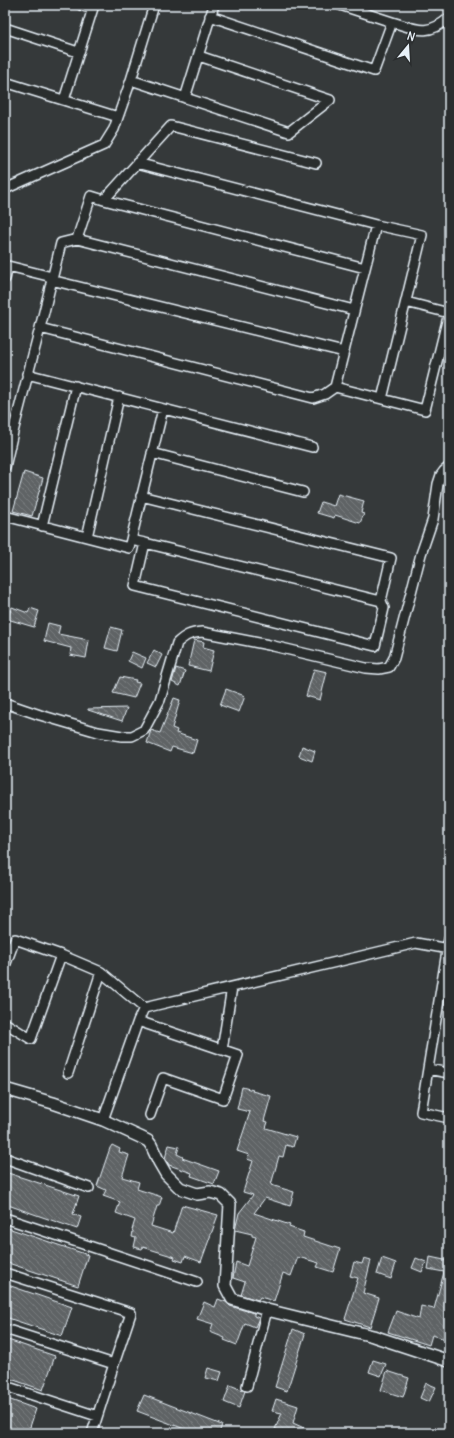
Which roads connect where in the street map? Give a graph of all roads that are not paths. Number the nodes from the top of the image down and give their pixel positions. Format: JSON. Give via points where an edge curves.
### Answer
{"nodes":[{"id":1,"x":81,"y":5,"type":"edge"},
{"id":2,"x":154,"y":5,"type":"edge"},
{"id":3,"x":214,"y":5,"type":"edge"},
{"id":4,"x":340,"y":5,"type":"edge"},
{"id":5,"x":93,"y":7,"type":"edge"},
{"id":6,"x":210,"y":16,"type":"junction"},
{"id":7,"x":449,"y":18,"type":"edge"},
{"id":8,"x":392,"y":22,"type":"junction"},
{"id":9,"x":5,"y":28,"type":"edge"},
{"id":10,"x":78,"y":52,"type":"junction"},
{"id":11,"x":199,"y":56,"type":"junction"},
{"id":12,"x":131,"y":80,"type":"junction"},
{"id":13,"x":5,"y":82,"type":"edge"},
{"id":14,"x":185,"y":98,"type":"junction"},
{"id":15,"x":64,"y":100,"type":"junction"},
{"id":16,"x":118,"y":117,"type":"junction"},
{"id":17,"x":137,"y":163,"type":"junction"},
{"id":18,"x":316,"y":163,"type":"dead end"},
{"id":19,"x":5,"y":189,"type":"edge"},
{"id":20,"x":104,"y":200,"type":"junction"},
{"id":21,"x":376,"y":225,"type":"junction"},
{"id":22,"x":77,"y":239,"type":"junction"},
{"id":23,"x":365,"y":268,"type":"junction"},
{"id":24,"x":51,"y":278,"type":"junction"},
{"id":25,"x":5,"y":279,"type":"edge"},
{"id":26,"x":406,"y":302,"type":"junction"},
{"id":27,"x":354,"y":310,"type":"junction"},
{"id":28,"x":40,"y":328,"type":"junction"},
{"id":29,"x":344,"y":352,"type":"junction"},
{"id":30,"x":27,"y":374,"type":"junction"},
{"id":31,"x":76,"y":386,"type":"junction"},
{"id":32,"x":335,"y":387,"type":"junction"},
{"id":33,"x":119,"y":397,"type":"junction"},
{"id":34,"x":382,"y":399,"type":"junction"},
{"id":35,"x":163,"y":408,"type":"junction"},
{"id":36,"x":9,"y":431,"type":"edge"},
{"id":37,"x":312,"y":447,"type":"dead end"},
{"id":38,"x":152,"y":453,"type":"junction"},
{"id":39,"x":5,"y":467,"type":"edge"},
{"id":40,"x":449,"y":467,"type":"edge"},
{"id":41,"x":303,"y":492,"type":"dead end"},
{"id":42,"x":142,"y":496,"type":"junction"},
{"id":43,"x":5,"y":516,"type":"edge"},
{"id":44,"x":42,"y":526,"type":"junction"},
{"id":45,"x":86,"y":537,"type":"junction"},
{"id":46,"x":131,"y":540,"type":"junction"},
{"id":47,"x":145,"y":543,"type":"junction"},
{"id":48,"x":381,"y":602,"type":"junction"},
{"id":49,"x":5,"y":703,"type":"edge"},
{"id":50,"x":448,"y":945,"type":"edge"},
{"id":51,"x":61,"y":955,"type":"junction"},
{"id":52,"x":5,"y":966,"type":"edge"},
{"id":53,"x":101,"y":972,"type":"junction"},
{"id":54,"x":232,"y":987,"type":"junction"},
{"id":55,"x":144,"y":1008,"type":"junction"},
{"id":56,"x":138,"y":1021,"type":"junction"},
{"id":57,"x":5,"y":1023,"type":"edge"},
{"id":58,"x":222,"y":1050,"type":"junction"},
{"id":59,"x":428,"y":1070,"type":"junction"},
{"id":60,"x":68,"y":1073,"type":"dead end"},
{"id":61,"x":449,"y":1073,"type":"edge"},
{"id":62,"x":5,"y":1089,"type":"edge"},
{"id":63,"x":150,"y":1115,"type":"dead end"},
{"id":64,"x":449,"y":1118,"type":"edge"},
{"id":65,"x":103,"y":1120,"type":"junction"},
{"id":66,"x":5,"y":1158,"type":"edge"},
{"id":67,"x":89,"y":1188,"type":"dead end"},
{"id":68,"x":5,"y":1218,"type":"edge"},
{"id":69,"x":5,"y":1273,"type":"edge"},
{"id":70,"x":197,"y":1282,"type":"dead end"},
{"id":71,"x":267,"y":1310,"type":"junction"},
{"id":72,"x":5,"y":1329,"type":"edge"},
{"id":73,"x":449,"y":1361,"type":"edge"},
{"id":74,"x":114,"y":1364,"type":"junction"},
{"id":75,"x":5,"y":1386,"type":"edge"},
{"id":76,"x":247,"y":1386,"type":"dead end"},
{"id":77,"x":98,"y":1416,"type":"junction"},
{"id":78,"x":92,"y":1433,"type":"edge"}],
"edges":[{"from":1,"to":5,"type":"street"},
{"from":2,"to":12,"type":"street"},
{"from":3,"to":6,"type":"street"},
{"from":4,"to":8,"type":"street"},
{"from":5,"to":10,"type":"street"},
{"from":6,"to":8,"type":"street","via":[[374,71]]},
{"from":6,"to":11,"type":"street"},
{"from":7,"to":8,"type":"street","via":[[440,25],[422,31]]},
{"from":9,"to":10,"type":"street"},
{"from":10,"to":15,"type":"street"},
{"from":11,"to":14,"type":"street"},
{"from":11,"to":14,"type":"street","via":[[330,100],[289,132]]},
{"from":12,"to":14,"type":"street"},
{"from":12,"to":16,"type":"street"},
{"from":13,"to":15,"type":"street"},
{"from":15,"to":16,"type":"street"},
{"from":16,"to":19,"type":"street","via":[[104,145]]},
{"from":17,"to":18,"type":"street","via":[[171,126]]},
{"from":17,"to":20,"type":"street"},
{"from":17,"to":21,"type":"street"},
{"from":20,"to":22,"type":"street","via":[[91,196]]},
{"from":20,"to":23,"type":"street"},
{"from":21,"to":23,"type":"street"},
{"from":21,"to":26,"type":"street","via":[[422,234]]},
{"from":22,"to":24,"type":"street","via":[[61,243]]},
{"from":22,"to":27,"type":"street"},
{"from":23,"to":27,"type":"street"},
{"from":24,"to":25,"type":"street","via":[[8,266]]},
{"from":24,"to":28,"type":"street"},
{"from":24,"to":29,"type":"street"},
{"from":26,"to":34,"type":"street"},
{"from":26,"to":34,"type":"street","via":[[449,313],[425,410]]},
{"from":27,"to":29,"type":"street"},
{"from":28,"to":30,"type":"street"},
{"from":28,"to":32,"type":"street","via":[[313,398]]},
{"from":29,"to":32,"type":"street"},
{"from":30,"to":31,"type":"street"},
{"from":30,"to":36,"type":"street"},
{"from":31,"to":33,"type":"street"},
{"from":31,"to":44,"type":"street"},
{"from":32,"to":34,"type":"street"},
{"from":33,"to":35,"type":"street"},
{"from":33,"to":45,"type":"street"},
{"from":35,"to":37,"type":"street"},
{"from":35,"to":38,"type":"street"},
{"from":36,"to":39,"type":"street"},
{"from":38,"to":41,"type":"street"},
{"from":38,"to":42,"type":"street"},
{"from":40,"to":49,"type":"street","via":[[444,470],[438,484],[433,519],[421,554],[394,658],[389,667],[366,668],[202,632],[192,633],[177,643],[160,700],[144,730],[132,736],[98,732]]},
{"from":42,"to":46,"type":"street"},
{"from":42,"to":48,"type":"street","via":[[391,558]]},
{"from":43,"to":44,"type":"street"},
{"from":44,"to":45,"type":"street"},
{"from":45,"to":46,"type":"street","via":[[129,548]]},
{"from":46,"to":47,"type":"street"},
{"from":47,"to":48,"type":"street"},
{"from":47,"to":48,"type":"street","via":[[135,586],[375,646],[384,608]]},
{"from":50,"to":54,"type":"street","via":[[416,943]]},
{"from":50,"to":59,"type":"street"},
{"from":51,"to":52,"type":"street","via":[[15,939]]},
{"from":51,"to":53,"type":"street"},
{"from":51,"to":57,"type":"street","via":[[31,1039]]},
{"from":53,"to":55,"type":"street"},
{"from":53,"to":60,"type":"street"},
{"from":54,"to":55,"type":"street"},
{"from":54,"to":58,"type":"street"},
{"from":55,"to":56,"type":"street"},
{"from":56,"to":58,"type":"street"},
{"from":56,"to":65,"type":"street"},
{"from":58,"to":63,"type":"street","via":[[238,1055],[223,1099],[163,1078]]},
{"from":59,"to":61,"type":"street"},
{"from":59,"to":64,"type":"street","via":[[421,1112]]},
{"from":62,"to":65,"type":"street"},
{"from":65,"to":71,"type":"street","via":[[148,1141],[166,1174],[180,1188],[197,1194],[210,1192],[221,1195],[230,1204],[225,1286],[232,1299]]},
{"from":66,"to":67,"type":"street"},
{"from":68,"to":70,"type":"street"},
{"from":69,"to":74,"type":"street","via":[[131,1313]]},
{"from":71,"to":73,"type":"street","via":[[373,1336]]},
{"from":71,"to":76,"type":"street"},
{"from":72,"to":74,"type":"street"},
{"from":74,"to":77,"type":"street"},
{"from":75,"to":77,"type":"street"},
{"from":77,"to":78,"type":"street"}]}
